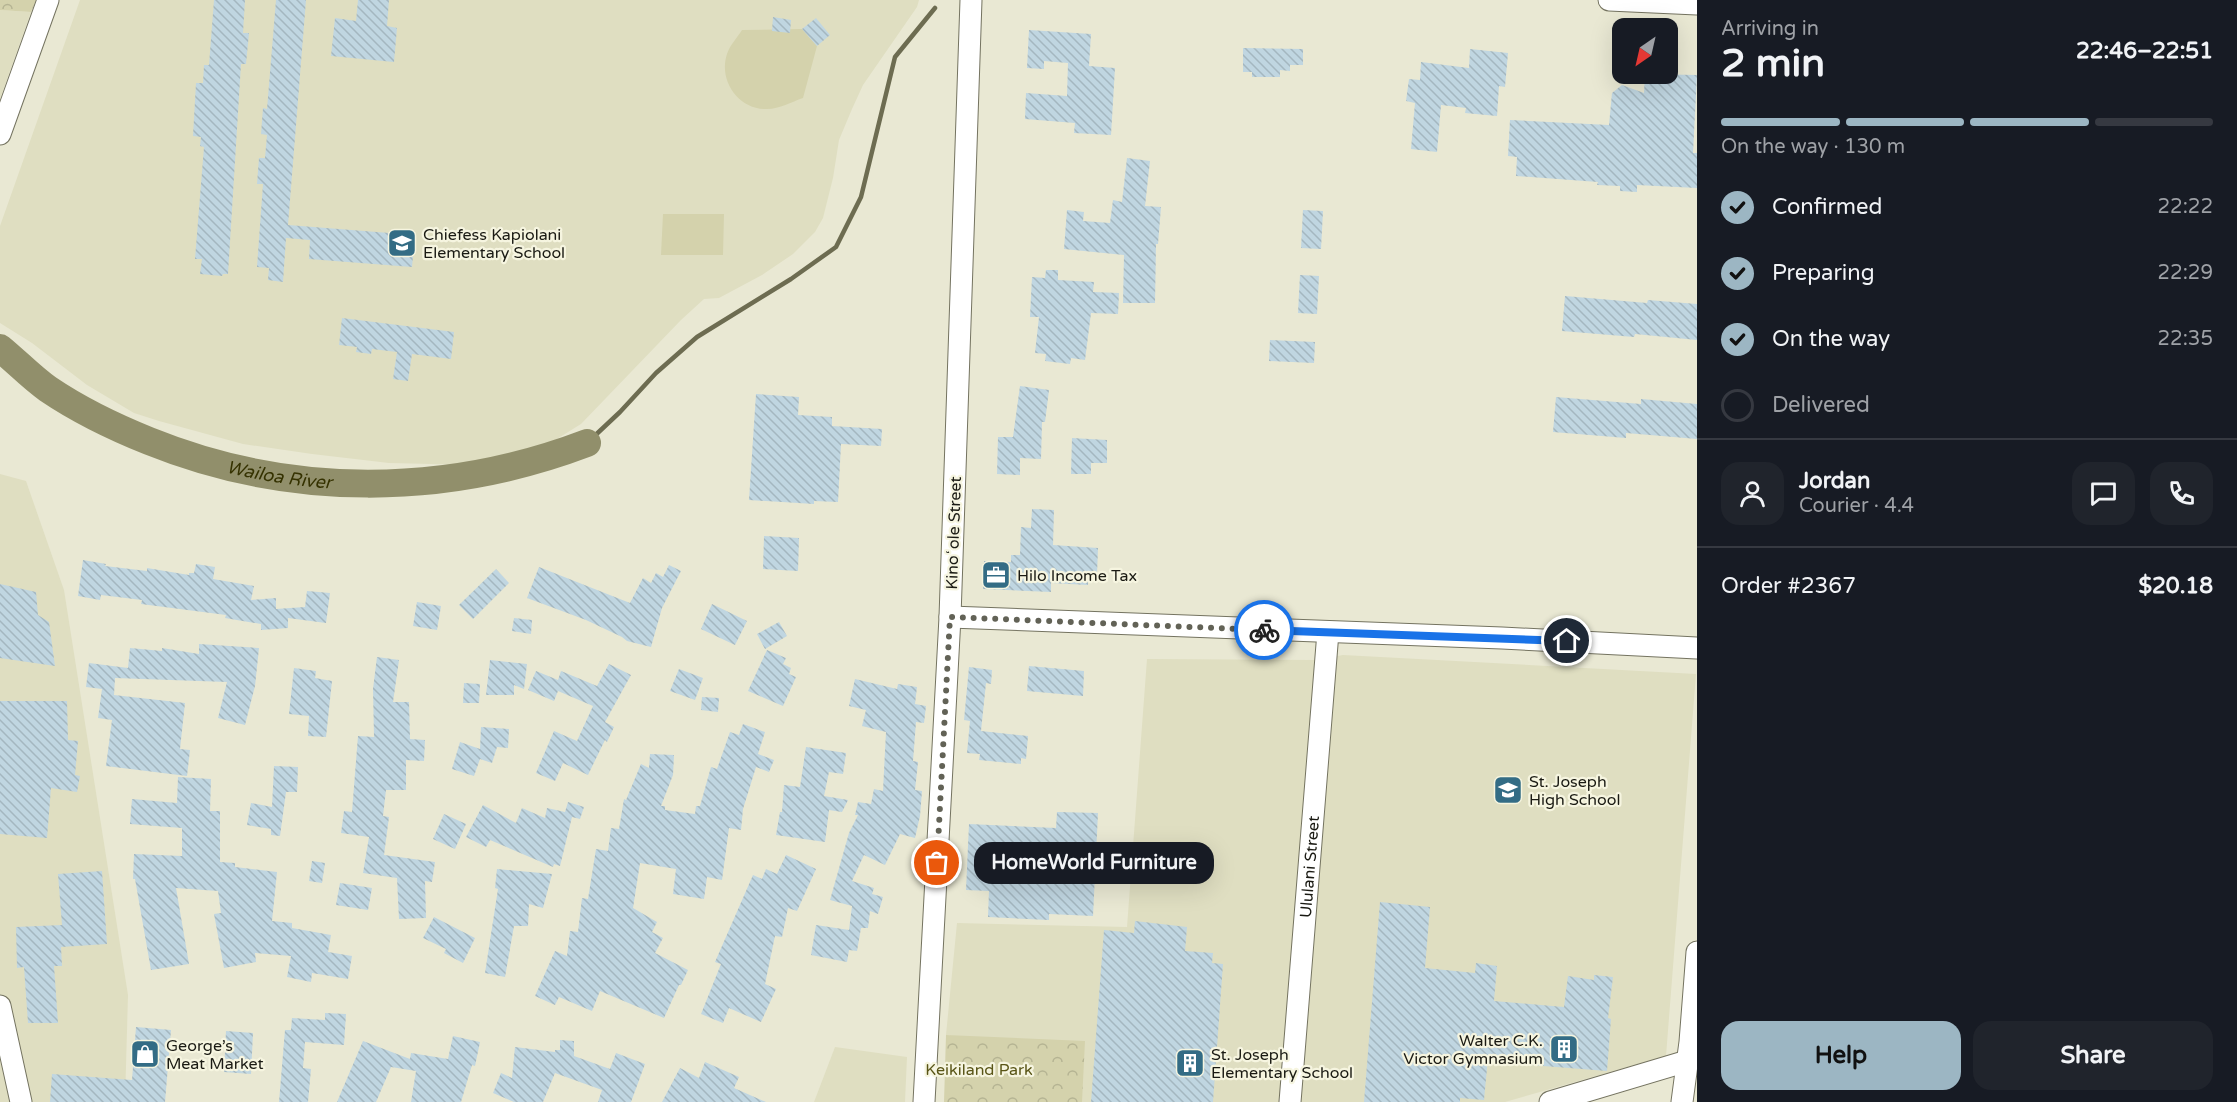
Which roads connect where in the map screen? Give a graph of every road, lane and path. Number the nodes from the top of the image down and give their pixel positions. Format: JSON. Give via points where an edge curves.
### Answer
{"nodes":[{"id":1,"x":48,"y":0,"type":"edge"},
{"id":2,"x":972,"y":0,"type":"edge"},
{"id":3,"x":1609,"y":0,"type":"edge"},
{"id":4,"x":1697,"y":4,"type":"edge"},
{"id":5,"x":0,"y":134,"type":"edge"},
{"id":6,"x":950,"y":617,"type":"junction"},
{"id":7,"x":1328,"y":633,"type":"junction"},
{"id":8,"x":1697,"y":648,"type":"edge"},
{"id":9,"x":1697,"y":952,"type":"edge"},
{"id":10,"x":0,"y":1006,"type":"edge"},
{"id":11,"x":1692,"y":1059,"type":"edge"},
{"id":12,"x":21,"y":1102,"type":"edge"},
{"id":13,"x":924,"y":1102,"type":"edge"},
{"id":14,"x":1290,"y":1102,"type":"edge"},
{"id":15,"x":1550,"y":1102,"type":"edge"},
{"id":16,"x":1682,"y":1102,"type":"edge"}],
"edges":[{"from":1,"to":5,"type":"street"},
{"from":2,"to":6,"type":"street","name":"Kinoʻole Street"},
{"from":3,"to":4,"type":"street"},
{"from":6,"to":7,"type":"street"},
{"from":6,"to":13,"type":"street","name":"Kinoʻole Street"},
{"from":7,"to":8,"type":"street"},
{"from":7,"to":14,"type":"street","name":"Ululani Street"},
{"from":9,"to":11,"type":"street"},
{"from":10,"to":12,"type":"street"},
{"from":11,"to":15,"type":"street"},
{"from":11,"to":16,"type":"street"}]}
